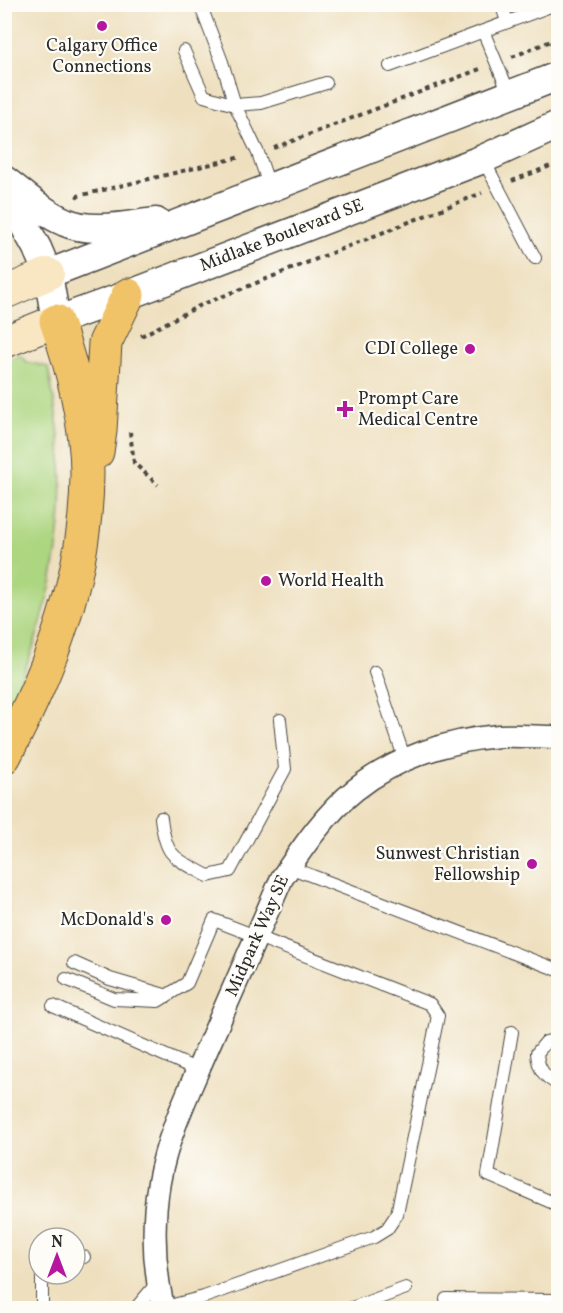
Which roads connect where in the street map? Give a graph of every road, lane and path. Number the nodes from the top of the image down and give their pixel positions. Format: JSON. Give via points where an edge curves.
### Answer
{"nodes":[{"id":1,"x":200,"y":4,"type":"edge"},
{"id":2,"x":501,"y":4,"type":"edge"},
{"id":3,"x":556,"y":4,"type":"edge"},
{"id":4,"x":507,"y":21,"type":"junction"},
{"id":5,"x":483,"y":31,"type":"junction"},
{"id":6,"x":558,"y":38,"type":"edge"},
{"id":7,"x":184,"y":51,"type":"dead end"},
{"id":8,"x":496,"y":64,"type":"junction"},
{"id":9,"x":390,"y":66,"type":"dead end"},
{"id":10,"x":558,"y":76,"type":"edge"},
{"id":11,"x":326,"y":83,"type":"dead end"},
{"id":12,"x":510,"y":95,"type":"junction"},
{"id":13,"x":235,"y":105,"type":"junction"},
{"id":14,"x":552,"y":129,"type":"edge"},
{"id":15,"x":258,"y":153,"type":"junction"},
{"id":16,"x":483,"y":159,"type":"junction"},
{"id":17,"x":558,"y":163,"type":"edge"},
{"id":18,"x":4,"y":180,"type":"edge"},
{"id":19,"x":498,"y":186,"type":"junction"},
{"id":20,"x":270,"y":188,"type":"junction"},
{"id":21,"x":4,"y":189,"type":"edge"},
{"id":22,"x":75,"y":202,"type":"dead end"},
{"id":23,"x":194,"y":219,"type":"junction"},
{"id":24,"x":4,"y":228,"type":"edge"},
{"id":25,"x":535,"y":258,"type":"dead end"},
{"id":26,"x":28,"y":283,"type":"edge"},
{"id":27,"x":128,"y":295,"type":"junction"},
{"id":28,"x":56,"y":321,"type":"junction"},
{"id":29,"x":132,"y":340,"type":"dead end"},
{"id":30,"x":4,"y":342,"type":"edge"},
{"id":31,"x":130,"y":424,"type":"dead end"},
{"id":32,"x":87,"y":472,"type":"junction"},
{"id":33,"x":158,"y":485,"type":"dead end"},
{"id":34,"x":375,"y":672,"type":"dead end"},
{"id":35,"x":280,"y":720,"type":"dead end"},
{"id":36,"x":558,"y":737,"type":"edge"},
{"id":37,"x":4,"y":757,"type":"edge"},
{"id":38,"x":405,"y":760,"type":"junction"},
{"id":39,"x":161,"y":818,"type":"dead end"},
{"id":40,"x":289,"y":867,"type":"junction"},
{"id":41,"x":256,"y":936,"type":"junction"},
{"id":42,"x":74,"y":963,"type":"dead end"},
{"id":43,"x":558,"y":970,"type":"edge"},
{"id":44,"x":66,"y":979,"type":"dead end"},
{"id":45,"x":168,"y":996,"type":"junction"},
{"id":46,"x":53,"y":1006,"type":"dead end"},
{"id":47,"x":512,"y":1032,"type":"dead end"},
{"id":48,"x":558,"y":1039,"type":"edge"},
{"id":49,"x":198,"y":1070,"type":"junction"},
{"id":50,"x":558,"y":1084,"type":"edge"},
{"id":51,"x":558,"y":1205,"type":"edge"},
{"id":52,"x":158,"y":1283,"type":"junction"},
{"id":53,"x":42,"y":1286,"type":"edge"},
{"id":54,"x":406,"y":1288,"type":"dead end"},
{"id":55,"x":446,"y":1299,"type":"dead end"},
{"id":56,"x":558,"y":1300,"type":"edge"},
{"id":57,"x":42,"y":1308,"type":"edge"},
{"id":58,"x":136,"y":1308,"type":"edge"},
{"id":59,"x":163,"y":1308,"type":"edge"},
{"id":60,"x":352,"y":1308,"type":"edge"}],
"edges":[{"from":1,"to":13,"type":"lane"},
{"from":2,"to":4,"type":"lane"},
{"from":3,"to":4,"type":"lane"},
{"from":4,"to":5,"type":"lane"},
{"from":5,"to":8,"type":"lane"},
{"from":5,"to":9,"type":"lane"},
{"from":6,"to":8,"type":"path"},
{"from":7,"to":13,"type":"lane","via":[[204,96]]},
{"from":8,"to":12,"type":"lane"},
{"from":8,"to":15,"type":"path"},
{"from":10,"to":12,"type":"street"},
{"from":11,"to":13,"type":"lane","via":[[261,103]]},
{"from":12,"to":20,"type":"street"},
{"from":13,"to":15,"type":"lane"},
{"from":14,"to":16,"type":"street","name":"Midlake Boulevard SE"},
{"from":15,"to":20,"type":"lane"},
{"from":15,"to":22,"type":"path","via":[[78,196]]},
{"from":16,"to":19,"type":"lane"},
{"from":16,"to":27,"type":"street","name":"Midlake Boulevard SE"},
{"from":17,"to":19,"type":"path"},
{"from":18,"to":23,"type":"street","via":[[68,224],[95,228]]},
{"from":19,"to":25,"type":"lane"},
{"from":19,"to":29,"type":"path","via":[[201,305]]},
{"from":20,"to":23,"type":"street"},
{"from":21,"to":26,"type":"street","via":[[37,248]]},
{"from":23,"to":26,"type":"street"},
{"from":24,"to":26,"type":"street"},
{"from":26,"to":28,"type":"street"},
{"from":27,"to":28,"type":"street","name":"Midlake Boulevard SE"},
{"from":27,"to":32,"type":"highway","via":[[105,343],[99,449]]},
{"from":28,"to":30,"type":"main road","name":"Midlake Boulevard SE"},
{"from":28,"to":32,"type":"highway","via":[[67,351]]},
{"from":31,"to":33,"type":"path","via":[[134,463]]},
{"from":32,"to":37,"type":"highway","via":[[83,525],[59,635],[37,692]]},
{"from":34,"to":38,"type":"lane"},
{"from":35,"to":39,"type":"lane","via":[[285,769],[230,871],[208,876],[174,857],[164,841]]},
{"from":36,"to":38,"type":"street","name":"Midpark Way SE","via":[[500,736],[463,741]]},
{"from":38,"to":40,"type":"street","name":"Midpark Way SE","via":[[355,790],[324,821]]},
{"from":40,"to":41,"type":"street","name":"Midpark Way SE"},
{"from":40,"to":43,"type":"lane"},
{"from":41,"to":45,"type":"lane","via":[[214,920],[187,983]]},
{"from":41,"to":49,"type":"street","name":"Midpark Way SE"},
{"from":41,"to":59,"type":"lane","via":[[430,1004],[438,1016],[397,1214],[387,1229],[374,1237]]},
{"from":42,"to":45,"type":"lane"},
{"from":44,"to":45,"type":"lane","via":[[114,999],[158,1001]]},
{"from":46,"to":49,"type":"lane"},
{"from":47,"to":51,"type":"lane","via":[[488,1175]]},
{"from":48,"to":50,"type":"lane","via":[[546,1042],[537,1053],[538,1068]]},
{"from":49,"to":52,"type":"street","name":"Midpark Way SE","via":[[178,1117],[159,1181],[155,1227]]},
{"from":52,"to":58,"type":"lane"},
{"from":52,"to":59,"type":"street","name":"Midpark Way SE"},
{"from":53,"to":57,"type":"lane"},
{"from":54,"to":60,"type":"lane"},
{"from":55,"to":56,"type":"lane"}]}
